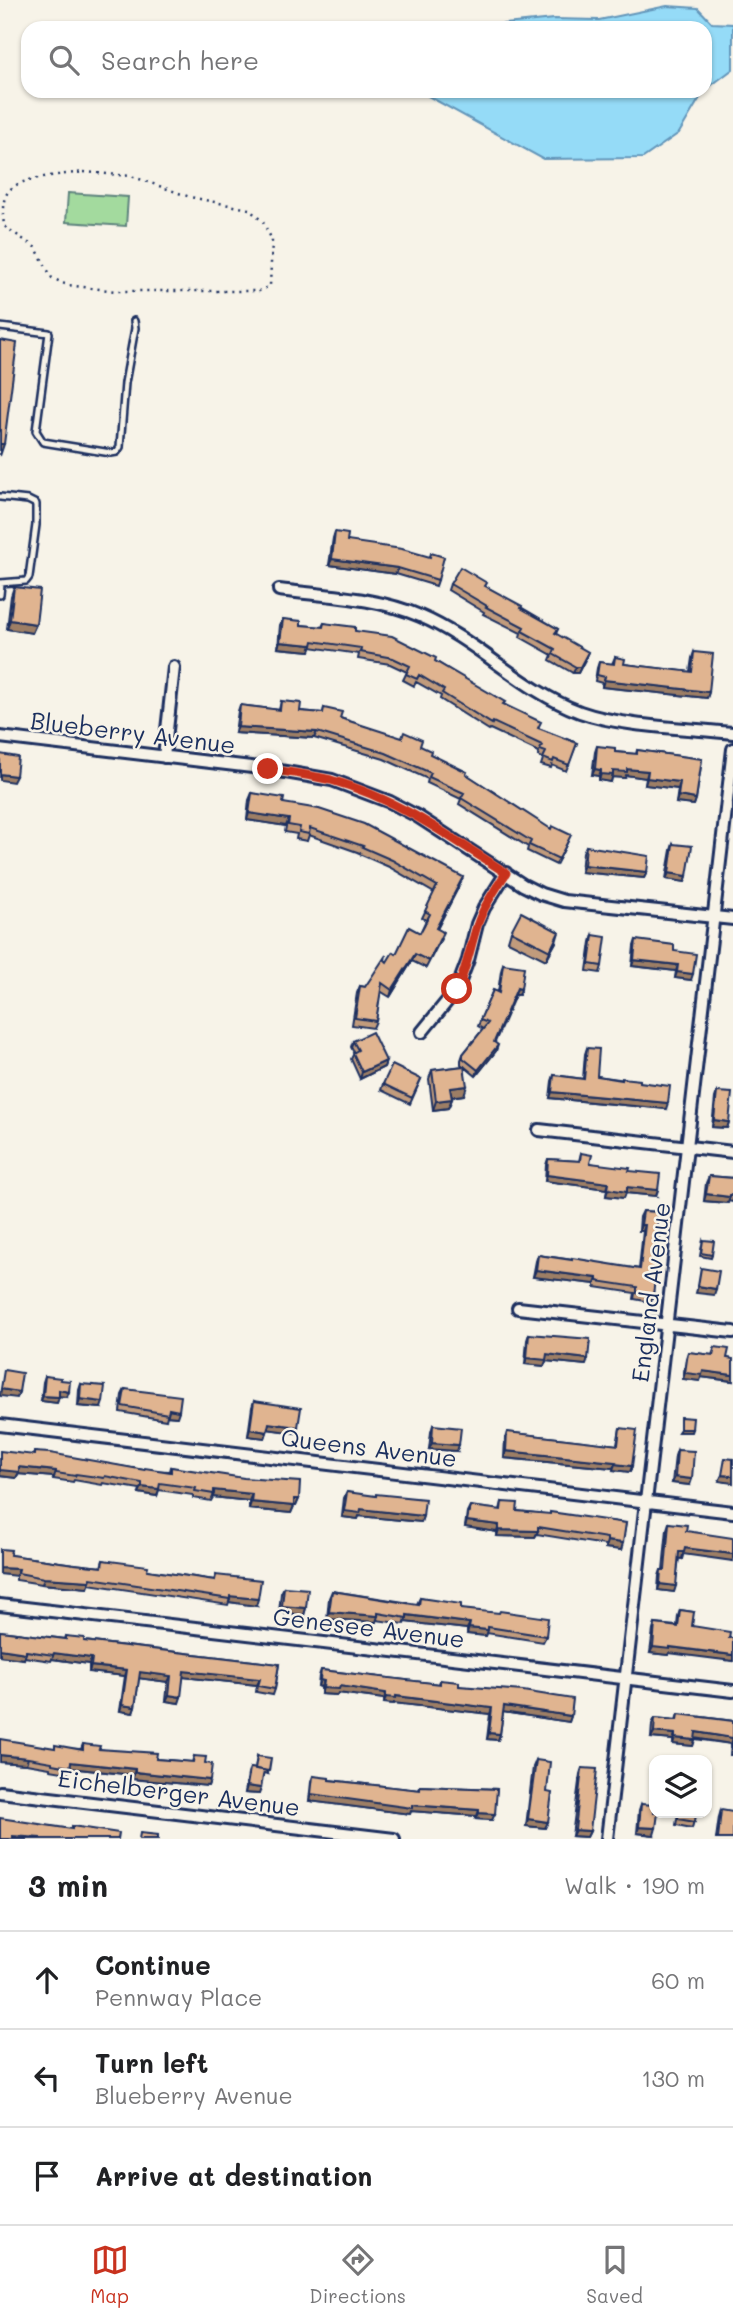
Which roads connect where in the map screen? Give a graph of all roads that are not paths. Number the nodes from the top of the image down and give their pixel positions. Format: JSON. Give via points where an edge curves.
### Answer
{"nodes":[{"id":1,"x":134,"y":321,"type":"dead end"},
{"id":2,"x":0,"y":327,"type":"edge"},
{"id":3,"x":0,"y":497,"type":"edge"},
{"id":4,"x":1,"y":584,"type":"edge"},
{"id":5,"x":279,"y":590,"type":"dead end"},
{"id":6,"x":0,"y":595,"type":"edge"},
{"id":7,"x":174,"y":667,"type":"dead end"},
{"id":8,"x":733,"y":733,"type":"edge"},
{"id":9,"x":0,"y":737,"type":"edge"},
{"id":10,"x":733,"y":749,"type":"edge"},
{"id":11,"x":164,"y":757,"type":"junction"},
{"id":12,"x":506,"y":873,"type":"junction"},
{"id":13,"x":714,"y":917,"type":"junction"},
{"id":14,"x":733,"y":919,"type":"edge"},
{"id":15,"x":422,"y":1032,"type":"dead end"},
{"id":16,"x":539,"y":1130,"type":"dead end"},
{"id":17,"x":687,"y":1147,"type":"junction"},
{"id":18,"x":733,"y":1152,"type":"edge"},
{"id":19,"x":518,"y":1308,"type":"dead end"},
{"id":20,"x":667,"y":1325,"type":"junction"},
{"id":21,"x":733,"y":1332,"type":"edge"},
{"id":22,"x":0,"y":1424,"type":"edge"},
{"id":23,"x":647,"y":1502,"type":"junction"},
{"id":24,"x":733,"y":1511,"type":"edge"},
{"id":25,"x":0,"y":1605,"type":"edge"},
{"id":26,"x":626,"y":1679,"type":"junction"},
{"id":27,"x":733,"y":1691,"type":"edge"},
{"id":28,"x":0,"y":1793,"type":"edge"},
{"id":29,"x":394,"y":1839,"type":"edge"},
{"id":30,"x":607,"y":1839,"type":"edge"}],
"edges":[{"from":1,"to":2,"type":"lane","via":[[120,447],[111,453],[43,442],[36,431],[49,333]]},
{"from":3,"to":4,"type":"lane","via":[[36,504],[29,577]]},
{"from":4,"to":6,"type":"lane"},
{"from":5,"to":8,"type":"street","via":[[373,602],[421,616],[553,699],[582,712],[611,720]]},
{"from":7,"to":11,"type":"street"},
{"from":9,"to":11,"type":"street","name":"Blueberry Avenue"},
{"from":10,"to":13,"type":"street","name":"England Avenue"},
{"from":11,"to":12,"type":"street","name":"Blueberry Avenue","via":[[306,775],[358,789],[417,816]]},
{"from":12,"to":13,"type":"street","name":"Blueberry Avenue","via":[[541,894],[564,901]]},
{"from":12,"to":15,"type":"street","via":[[477,924],[457,989]]},
{"from":13,"to":14,"type":"street","name":"Blueberry Avenue"},
{"from":13,"to":17,"type":"street","name":"England Avenue"},
{"from":16,"to":17,"type":"street"},
{"from":17,"to":18,"type":"street"},
{"from":17,"to":20,"type":"street","name":"England Avenue"},
{"from":19,"to":20,"type":"street"},
{"from":20,"to":21,"type":"street"},
{"from":20,"to":23,"type":"street","name":"England Avenue"},
{"from":22,"to":23,"type":"street","name":"Queens Avenue"},
{"from":23,"to":24,"type":"street","name":"Queens Avenue"},
{"from":23,"to":26,"type":"street","name":"England Avenue"},
{"from":25,"to":26,"type":"street","name":"Genesee Avenue"},
{"from":26,"to":27,"type":"street","name":"Genesee Avenue"},
{"from":26,"to":30,"type":"street","name":"England Avenue"},
{"from":28,"to":29,"type":"street","name":"Eichelberger Avenue"}]}
